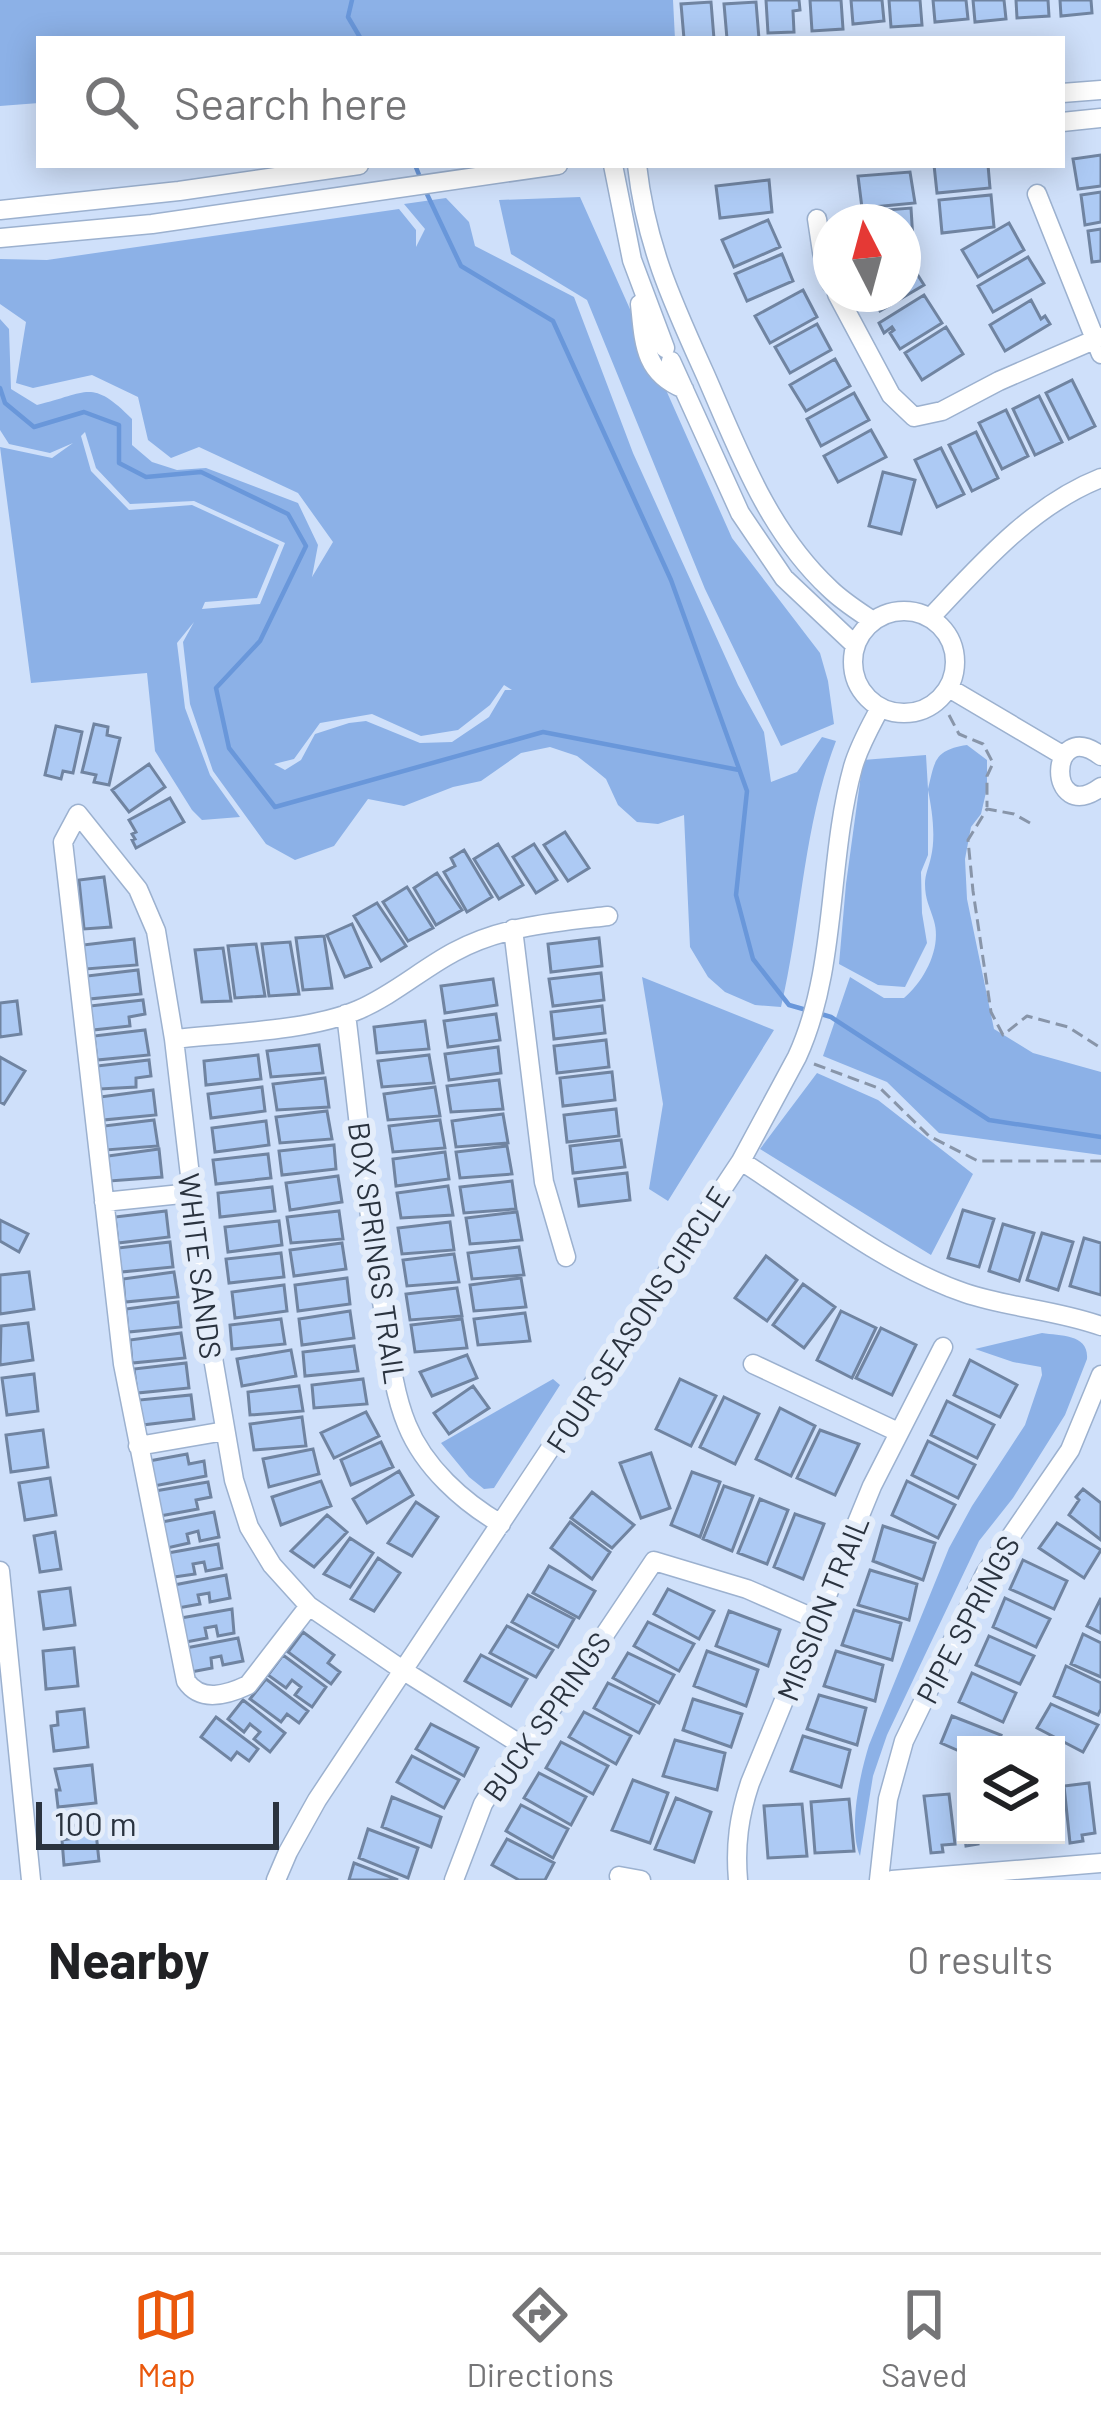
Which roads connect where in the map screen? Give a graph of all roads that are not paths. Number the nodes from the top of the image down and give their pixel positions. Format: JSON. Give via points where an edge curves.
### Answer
{"nodes":[{"id":1,"x":1101,"y":90,"type":"edge"},
{"id":2,"x":1065,"y":93,"type":"edge"},
{"id":3,"x":1101,"y":118,"type":"edge"},
{"id":4,"x":1065,"y":122,"type":"edge"},
{"id":5,"x":337,"y":168,"type":"edge"},
{"id":6,"x":534,"y":168,"type":"edge"},
{"id":7,"x":613,"y":168,"type":"edge"},
{"id":8,"x":638,"y":168,"type":"edge"},
{"id":9,"x":1037,"y":194,"type":"dead end"},
{"id":10,"x":0,"y":210,"type":"edge"},
{"id":11,"x":0,"y":238,"type":"edge"},
{"id":12,"x":637,"y":275,"type":"junction"},
{"id":13,"x":674,"y":306,"type":"junction"},
{"id":14,"x":846,"y":312,"type":"edge"},
{"id":15,"x":652,"y":317,"type":"junction"},
{"id":16,"x":1099,"y":343,"type":"edge"},
{"id":17,"x":707,"y":378,"type":"junction"},
{"id":18,"x":682,"y":390,"type":"junction"},
{"id":19,"x":1101,"y":478,"type":"edge"},
{"id":20,"x":930,"y":617,"type":"junction"},
{"id":21,"x":873,"y":621,"type":"junction"},
{"id":22,"x":855,"y":645,"type":"junction"},
{"id":23,"x":949,"y":688,"type":"junction"},
{"id":24,"x":880,"y":708,"type":"junction"},
{"id":25,"x":1100,"y":752,"type":"edge"},
{"id":26,"x":1064,"y":756,"type":"junction"},
{"id":27,"x":1101,"y":787,"type":"edge"},
{"id":28,"x":608,"y":916,"type":"dead end"},
{"id":29,"x":513,"y":929,"type":"junction"},
{"id":30,"x":346,"y":1014,"type":"junction"},
{"id":31,"x":174,"y":1039,"type":"junction"},
{"id":32,"x":741,"y":1161,"type":"junction"},
{"id":33,"x":191,"y":1192,"type":"junction"},
{"id":34,"x":104,"y":1202,"type":"junction"},
{"id":35,"x":566,"y":1257,"type":"dead end"},
{"id":36,"x":1101,"y":1326,"type":"edge"},
{"id":37,"x":943,"y":1347,"type":"dead end"},
{"id":38,"x":753,"y":1364,"type":"dead end"},
{"id":39,"x":1101,"y":1376,"type":"edge"},
{"id":40,"x":225,"y":1431,"type":"junction"},
{"id":41,"x":898,"y":1432,"type":"junction"},
{"id":42,"x":138,"y":1446,"type":"junction"},
{"id":43,"x":501,"y":1524,"type":"junction"},
{"id":44,"x":0,"y":1571,"type":"edge"},
{"id":45,"x":309,"y":1606,"type":"junction"},
{"id":46,"x":818,"y":1620,"type":"junction"},
{"id":47,"x":404,"y":1671,"type":"junction"},
{"id":48,"x":523,"y":1746,"type":"junction"},
{"id":49,"x":1101,"y":1863,"type":"edge"},
{"id":50,"x":619,"y":1876,"type":"dead end"},
{"id":51,"x":31,"y":1880,"type":"edge"},
{"id":52,"x":276,"y":1880,"type":"edge"},
{"id":53,"x":454,"y":1880,"type":"edge"},
{"id":54,"x":641,"y":1880,"type":"edge"},
{"id":55,"x":738,"y":1880,"type":"edge"},
{"id":56,"x":879,"y":1880,"type":"edge"},
{"id":57,"x":892,"y":1880,"type":"edge"}],
"edges":[{"from":1,"to":2,"type":"street"},
{"from":3,"to":4,"type":"street"},
{"from":5,"to":10,"type":"street"},
{"from":6,"to":11,"type":"street"},
{"from":7,"to":12,"type":"street"},
{"from":8,"to":13,"type":"street","via":[[649,235]]},
{"from":9,"to":16,"type":"street"},
{"from":12,"to":15,"type":"street"},
{"from":12,"to":18,"type":"street","via":[[650,358],[659,377]]},
{"from":13,"to":15,"type":"street"},
{"from":13,"to":17,"type":"street"},
{"from":14,"to":16,"type":"street","via":[[891,395],[914,418]]},
{"from":15,"to":18,"type":"street"},
{"from":17,"to":18,"type":"street"},
{"from":17,"to":21,"type":"street","via":[[771,514],[827,587]]},
{"from":18,"to":22,"type":"street","via":[[762,546]]},
{"from":19,"to":20,"type":"street","via":[[1037,515]]},
{"from":20,"to":21,"type":"street","via":[[901,611]]},
{"from":20,"to":23,"type":"street","via":[[952,641]]},
{"from":21,"to":22,"type":"street"},
{"from":22,"to":24,"type":"street","via":[[854,675]]},
{"from":23,"to":24,"type":"street","via":[[926,709]]},
{"from":23,"to":26,"type":"street"},
{"from":24,"to":32,"type":"street","name":"FOUR SEASONS CIRCLE","via":[[846,796],[820,980],[801,1048]]},
{"from":25,"to":26,"type":"street","via":[[1084,747]]},
{"from":26,"to":27,"type":"street","via":[[1058,770],[1067,790],[1081,796]]},
{"from":28,"to":29,"type":"street"},
{"from":29,"to":30,"type":"street","via":[[458,950]]},
{"from":29,"to":35,"type":"street","via":[[544,1182]]},
{"from":30,"to":31,"type":"street"},
{"from":30,"to":43,"type":"street","name":"BOX SPRINGS TRAIL","via":[[397,1394],[424,1456]]},
{"from":31,"to":33,"type":"street","name":"WHITE SANDS"},
{"from":31,"to":34,"type":"street","name":"WHITE SANDS","via":[[148,909],[78,814],[63,842]]},
{"from":32,"to":36,"type":"street","via":[[930,1279]]},
{"from":32,"to":43,"type":"street","name":"FOUR SEASONS CIRCLE"},
{"from":33,"to":34,"type":"street"},
{"from":33,"to":40,"type":"street","name":"WHITE SANDS"},
{"from":34,"to":42,"type":"street"},
{"from":37,"to":41,"type":"street","name":"MISSION TRAIL"},
{"from":38,"to":41,"type":"street"},
{"from":39,"to":56,"type":"street","name":"PIPE SPRINGS","via":[[1070,1450],[985,1574],[904,1741]]},
{"from":40,"to":42,"type":"street"},
{"from":40,"to":45,"type":"street","name":"WHITE SANDS","via":[[249,1527]]},
{"from":41,"to":46,"type":"street","name":"MISSION TRAIL"},
{"from":42,"to":45,"type":"street","via":[[192,1690],[206,1696],[248,1684]]},
{"from":43,"to":47,"type":"street","name":"FOUR SEASONS CIRCLE"},
{"from":44,"to":51,"type":"street"},
{"from":45,"to":47,"type":"street","name":"WHITE SANDS"},
{"from":46,"to":48,"type":"street","name":"BUCK SPRINGS","via":[[654,1561]]},
{"from":46,"to":55,"type":"street","name":"MISSION TRAIL","via":[[742,1805]]},
{"from":47,"to":48,"type":"street","name":"WHITE SANDS"},
{"from":47,"to":52,"type":"street","name":"FOUR SEASONS CIRCLE","via":[[317,1801]]},
{"from":48,"to":53,"type":"street","name":"BUCK SPRINGS","via":[[483,1804]]},
{"from":49,"to":57,"type":"street"},
{"from":50,"to":54,"type":"street"}]}
